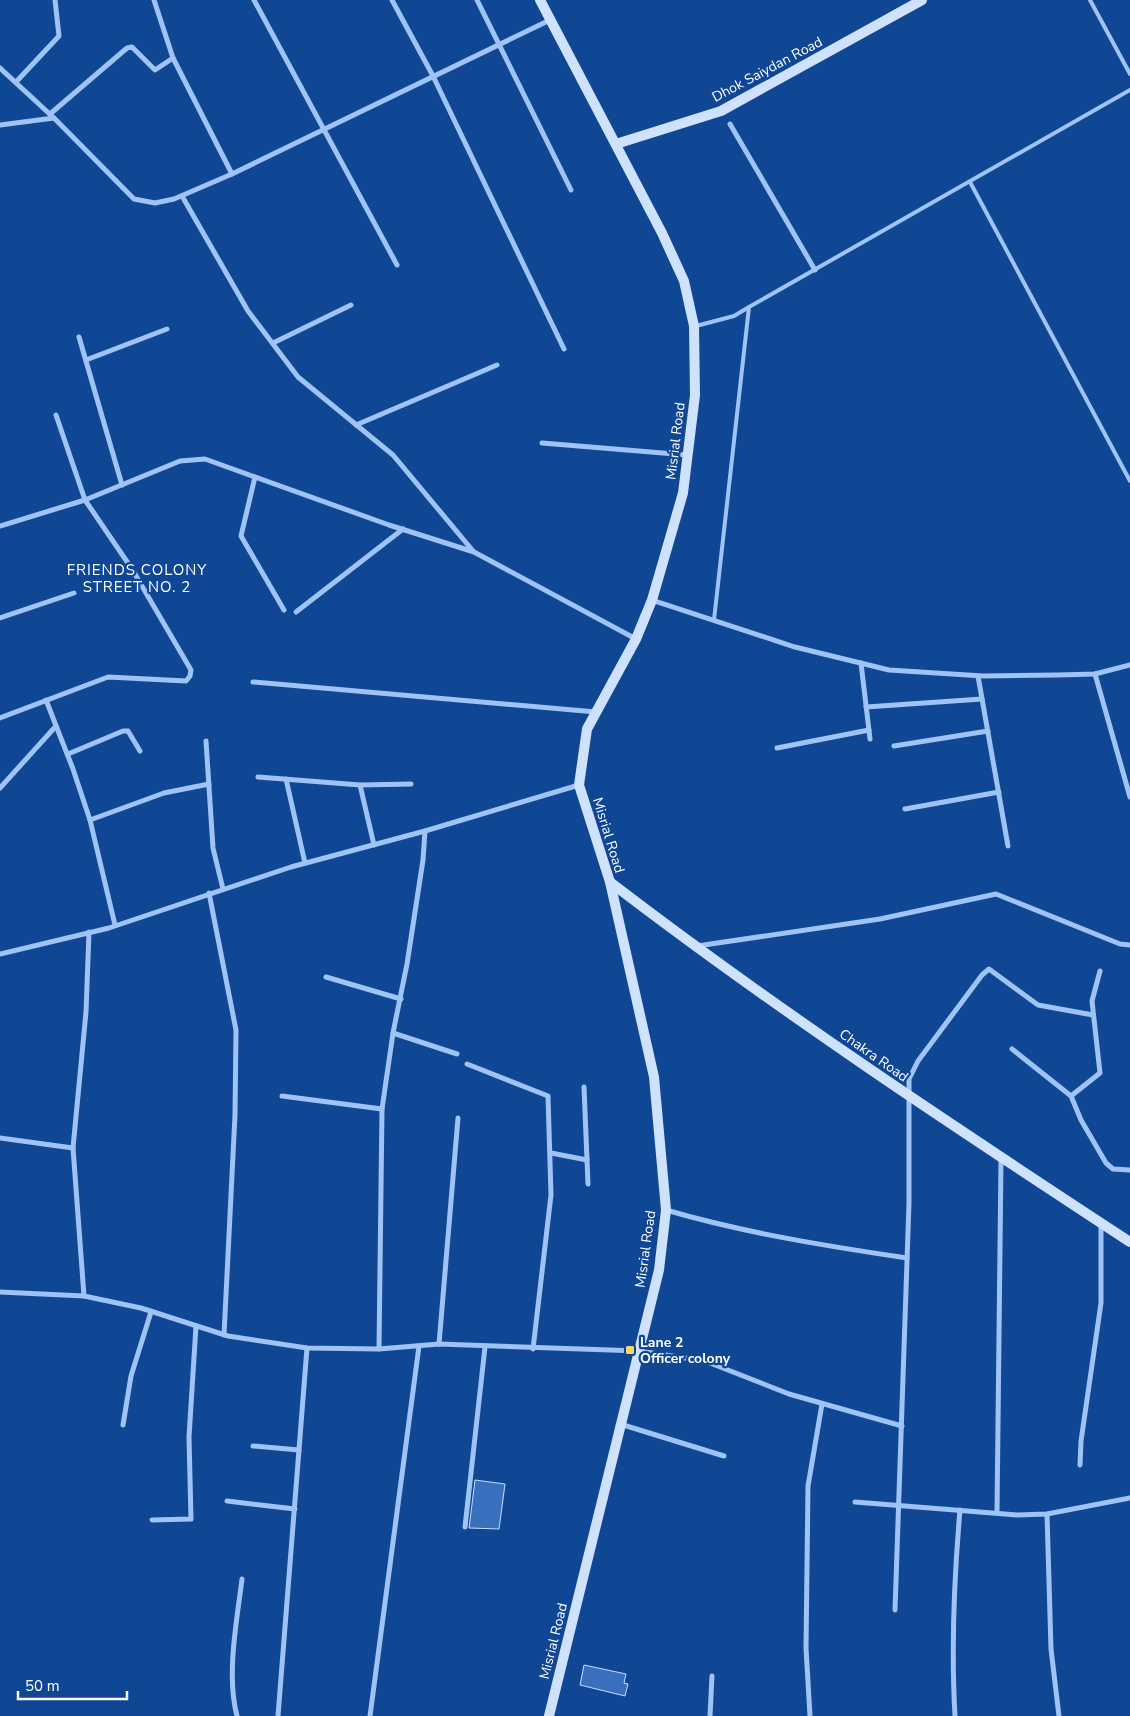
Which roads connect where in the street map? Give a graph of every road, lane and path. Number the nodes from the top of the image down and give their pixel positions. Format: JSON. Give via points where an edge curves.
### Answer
{"nodes":[{"id":1,"x":54,"y":0,"type":"edge"},
{"id":2,"x":154,"y":0,"type":"edge"},
{"id":3,"x":254,"y":0,"type":"edge"},
{"id":4,"x":392,"y":0,"type":"edge"},
{"id":5,"x":477,"y":0,"type":"edge"},
{"id":6,"x":540,"y":0,"type":"edge"},
{"id":7,"x":922,"y":0,"type":"edge"},
{"id":8,"x":1090,"y":0,"type":"edge"},
{"id":9,"x":550,"y":20,"type":"junction"},
{"id":10,"x":500,"y":45,"type":"junction"},
{"id":11,"x":173,"y":58,"type":"junction"},
{"id":12,"x":0,"y":68,"type":"edge"},
{"id":13,"x":1130,"y":74,"type":"edge"},
{"id":14,"x":433,"y":76,"type":"junction"},
{"id":15,"x":16,"y":82,"type":"junction"},
{"id":16,"x":1130,"y":90,"type":"edge"},
{"id":17,"x":52,"y":116,"type":"junction"},
{"id":18,"x":0,"y":124,"type":"edge"},
{"id":19,"x":730,"y":124,"type":"dead end"},
{"id":20,"x":323,"y":128,"type":"junction"},
{"id":21,"x":616,"y":144,"type":"junction"},
{"id":22,"x":232,"y":174,"type":"junction"},
{"id":23,"x":970,"y":182,"type":"junction"},
{"id":24,"x":571,"y":190,"type":"dead end"},
{"id":25,"x":182,"y":196,"type":"junction"},
{"id":26,"x":397,"y":265,"type":"dead end"},
{"id":27,"x":815,"y":270,"type":"junction"},
{"id":28,"x":351,"y":305,"type":"dead end"},
{"id":29,"x":750,"y":307,"type":"junction"},
{"id":30,"x":694,"y":326,"type":"junction"},
{"id":31,"x":167,"y":329,"type":"dead end"},
{"id":32,"x":79,"y":336,"type":"dead end"},
{"id":33,"x":273,"y":343,"type":"junction"},
{"id":34,"x":564,"y":349,"type":"dead end"},
{"id":35,"x":86,"y":360,"type":"junction"},
{"id":36,"x":497,"y":365,"type":"dead end"},
{"id":37,"x":56,"y":415,"type":"dead end"},
{"id":38,"x":356,"y":425,"type":"junction"},
{"id":39,"x":542,"y":443,"type":"dead end"},
{"id":40,"x":687,"y":455,"type":"junction"},
{"id":41,"x":255,"y":477,"type":"junction"},
{"id":42,"x":1130,"y":481,"type":"edge"},
{"id":43,"x":122,"y":485,"type":"junction"},
{"id":44,"x":85,"y":500,"type":"junction"},
{"id":45,"x":0,"y":526,"type":"edge"},
{"id":46,"x":403,"y":529,"type":"junction"},
{"id":47,"x":474,"y":552,"type":"junction"},
{"id":48,"x":74,"y":593,"type":"dead end"},
{"id":49,"x":652,"y":600,"type":"junction"},
{"id":50,"x":284,"y":610,"type":"dead end"},
{"id":51,"x":296,"y":612,"type":"dead end"},
{"id":52,"x":0,"y":618,"type":"edge"},
{"id":53,"x":714,"y":620,"type":"junction"},
{"id":54,"x":636,"y":639,"type":"junction"},
{"id":55,"x":861,"y":663,"type":"junction"},
{"id":56,"x":1130,"y":665,"type":"edge"},
{"id":57,"x":1095,"y":674,"type":"junction"},
{"id":58,"x":978,"y":676,"type":"junction"},
{"id":59,"x":253,"y":682,"type":"dead end"},
{"id":60,"x":982,"y":699,"type":"junction"},
{"id":61,"x":46,"y":700,"type":"junction"},
{"id":62,"x":866,"y":707,"type":"junction"},
{"id":63,"x":596,"y":712,"type":"junction"},
{"id":64,"x":0,"y":718,"type":"edge"},
{"id":65,"x":56,"y":726,"type":"junction"},
{"id":66,"x":869,"y":730,"type":"junction"},
{"id":67,"x":988,"y":731,"type":"junction"},
{"id":68,"x":870,"y":739,"type":"dead end"},
{"id":69,"x":206,"y":741,"type":"dead end"},
{"id":70,"x":894,"y":746,"type":"dead end"},
{"id":71,"x":777,"y":748,"type":"dead end"},
{"id":72,"x":140,"y":752,"type":"dead end"},
{"id":73,"x":68,"y":754,"type":"junction"},
{"id":74,"x":258,"y":777,"type":"dead end"},
{"id":75,"x":286,"y":779,"type":"junction"},
{"id":76,"x":210,"y":784,"type":"junction"},
{"id":77,"x":411,"y":784,"type":"dead end"},
{"id":78,"x":360,"y":785,"type":"junction"},
{"id":79,"x":579,"y":785,"type":"junction"},
{"id":80,"x":0,"y":788,"type":"edge"},
{"id":81,"x":999,"y":792,"type":"junction"},
{"id":82,"x":1130,"y":797,"type":"edge"},
{"id":83,"x":905,"y":809,"type":"dead end"},
{"id":84,"x":90,"y":820,"type":"junction"},
{"id":85,"x":425,"y":831,"type":"junction"},
{"id":86,"x":374,"y":845,"type":"junction"},
{"id":87,"x":1008,"y":846,"type":"dead end"},
{"id":88,"x":305,"y":863,"type":"junction"},
{"id":89,"x":610,"y":882,"type":"junction"},
{"id":90,"x":223,"y":889,"type":"junction"},
{"id":91,"x":209,"y":893,"type":"junction"},
{"id":92,"x":115,"y":925,"type":"junction"},
{"id":93,"x":89,"y":932,"type":"junction"},
{"id":94,"x":1130,"y":945,"type":"edge"},
{"id":95,"x":694,"y":946,"type":"junction"},
{"id":96,"x":0,"y":954,"type":"edge"},
{"id":97,"x":1100,"y":971,"type":"dead end"},
{"id":98,"x":326,"y":977,"type":"dead end"},
{"id":99,"x":400,"y":999,"type":"junction"},
{"id":100,"x":1092,"y":1015,"type":"junction"},
{"id":101,"x":393,"y":1033,"type":"junction"},
{"id":102,"x":1012,"y":1049,"type":"dead end"},
{"id":103,"x":458,"y":1054,"type":"dead end"},
{"id":104,"x":467,"y":1064,"type":"dead end"},
{"id":105,"x":584,"y":1088,"type":"dead end"},
{"id":106,"x":282,"y":1096,"type":"dead end"},
{"id":107,"x":909,"y":1096,"type":"junction"},
{"id":108,"x":1072,"y":1096,"type":"junction"},
{"id":109,"x":382,"y":1109,"type":"junction"},
{"id":110,"x":458,"y":1118,"type":"dead end"},
{"id":111,"x":0,"y":1138,"type":"edge"},
{"id":112,"x":73,"y":1148,"type":"junction"},
{"id":113,"x":551,"y":1153,"type":"junction"},
{"id":114,"x":1001,"y":1157,"type":"junction"},
{"id":115,"x":587,"y":1160,"type":"junction"},
{"id":116,"x":1130,"y":1170,"type":"edge"},
{"id":117,"x":588,"y":1184,"type":"dead end"},
{"id":118,"x":666,"y":1210,"type":"junction"},
{"id":119,"x":1102,"y":1223,"type":"junction"},
{"id":120,"x":1130,"y":1242,"type":"edge"},
{"id":121,"x":907,"y":1258,"type":"junction"},
{"id":122,"x":0,"y":1292,"type":"edge"},
{"id":123,"x":84,"y":1296,"type":"junction"},
{"id":124,"x":151,"y":1312,"type":"junction"},
{"id":125,"x":196,"y":1326,"type":"junction"},
{"id":126,"x":224,"y":1335,"type":"junction"},
{"id":127,"x":439,"y":1344,"type":"junction"},
{"id":128,"x":419,"y":1346,"type":"junction"},
{"id":129,"x":485,"y":1346,"type":"junction"},
{"id":130,"x":307,"y":1348,"type":"junction"},
{"id":131,"x":378,"y":1349,"type":"junction"},
{"id":132,"x":533,"y":1349,"type":"junction"},
{"id":133,"x":639,"y":1351,"type":"junction"},
{"id":134,"x":822,"y":1404,"type":"junction"},
{"id":135,"x":620,"y":1424,"type":"junction"},
{"id":136,"x":123,"y":1425,"type":"dead end"},
{"id":137,"x":902,"y":1426,"type":"junction"},
{"id":138,"x":253,"y":1446,"type":"dead end"},
{"id":139,"x":299,"y":1450,"type":"junction"},
{"id":140,"x":724,"y":1456,"type":"dead end"},
{"id":141,"x":1080,"y":1465,"type":"dead end"},
{"id":142,"x":1130,"y":1498,"type":"edge"},
{"id":143,"x":227,"y":1501,"type":"dead end"},
{"id":144,"x":855,"y":1502,"type":"dead end"},
{"id":145,"x":898,"y":1506,"type":"junction"},
{"id":146,"x":295,"y":1509,"type":"junction"},
{"id":147,"x":960,"y":1510,"type":"junction"},
{"id":148,"x":997,"y":1513,"type":"junction"},
{"id":149,"x":1047,"y":1514,"type":"junction"},
{"id":150,"x":152,"y":1520,"type":"dead end"},
{"id":151,"x":465,"y":1527,"type":"dead end"},
{"id":152,"x":242,"y":1579,"type":"dead end"},
{"id":153,"x":895,"y":1610,"type":"dead end"},
{"id":154,"x":712,"y":1676,"type":"dead end"},
{"id":155,"x":237,"y":1716,"type":"edge"},
{"id":156,"x":278,"y":1716,"type":"edge"},
{"id":157,"x":370,"y":1716,"type":"edge"},
{"id":158,"x":549,"y":1716,"type":"edge"},
{"id":159,"x":710,"y":1716,"type":"edge"},
{"id":160,"x":810,"y":1716,"type":"edge"},
{"id":161,"x":955,"y":1716,"type":"edge"},
{"id":162,"x":1059,"y":1716,"type":"edge"}],
"edges":[{"from":1,"to":15,"type":"street","via":[[59,36]]},
{"from":2,"to":11,"type":"street"},
{"from":3,"to":20,"type":"street"},
{"from":4,"to":14,"type":"street"},
{"from":5,"to":10,"type":"street"},
{"from":6,"to":9,"type":"main road","name":"Misrial Road"},
{"from":7,"to":21,"type":"main road","name":"Dhok Saiydan Road","via":[[721,111]]},
{"from":8,"to":13,"type":"lane"},
{"from":9,"to":10,"type":"street"},
{"from":9,"to":21,"type":"main road","name":"Misrial Road"},
{"from":10,"to":14,"type":"street"},
{"from":10,"to":24,"type":"street"},
{"from":11,"to":17,"type":"street","via":[[155,70],[132,47],[127,48]]},
{"from":11,"to":22,"type":"street"},
{"from":12,"to":15,"type":"street"},
{"from":14,"to":20,"type":"street","via":[[397,96]]},
{"from":14,"to":34,"type":"street"},
{"from":15,"to":17,"type":"street"},
{"from":16,"to":23,"type":"lane"},
{"from":17,"to":18,"type":"street"},
{"from":17,"to":25,"type":"street","via":[[134,199],[155,203]]},
{"from":19,"to":27,"type":"street"},
{"from":20,"to":22,"type":"street"},
{"from":20,"to":26,"type":"street"},
{"from":21,"to":30,"type":"main road","name":"Misrial Road","via":[[684,281]]},
{"from":22,"to":25,"type":"street"},
{"from":23,"to":27,"type":"lane"},
{"from":23,"to":42,"type":"lane"},
{"from":25,"to":33,"type":"street","via":[[248,311]]},
{"from":27,"to":29,"type":"lane"},
{"from":28,"to":33,"type":"street"},
{"from":29,"to":30,"type":"lane","via":[[734,316]]},
{"from":29,"to":53,"type":"lane"},
{"from":30,"to":40,"type":"main road","name":"Misrial Road","via":[[695,395]]},
{"from":31,"to":35,"type":"street"},
{"from":32,"to":35,"type":"street"},
{"from":33,"to":38,"type":"street","via":[[298,377]]},
{"from":35,"to":43,"type":"street"},
{"from":36,"to":38,"type":"street"},
{"from":37,"to":44,"type":"street"},
{"from":38,"to":47,"type":"street","via":[[393,455]]},
{"from":39,"to":40,"type":"street"},
{"from":40,"to":49,"type":"main road","name":"Misrial Road","via":[[682,493]]},
{"from":41,"to":43,"type":"street","via":[[205,459],[180,462]]},
{"from":41,"to":46,"type":"street"},
{"from":41,"to":50,"type":"street","via":[[241,536]]},
{"from":43,"to":44,"type":"street"},
{"from":44,"to":45,"type":"street"},
{"from":44,"to":61,"type":"street","via":[[154,607],[191,670],[190,676],[186,681],[108,677]]},
{"from":46,"to":47,"type":"street"},
{"from":46,"to":51,"type":"street"},
{"from":47,"to":54,"type":"street"},
{"from":48,"to":52,"type":"street"},
{"from":49,"to":53,"type":"street"},
{"from":49,"to":54,"type":"main road","name":"Misrial Road"},
{"from":53,"to":55,"type":"street","via":[[796,647]]},
{"from":54,"to":63,"type":"main road","name":"Misrial Road"},
{"from":55,"to":58,"type":"street","via":[[889,670]]},
{"from":55,"to":62,"type":"street"},
{"from":56,"to":57,"type":"street"},
{"from":57,"to":58,"type":"street"},
{"from":57,"to":82,"type":"street"},
{"from":58,"to":60,"type":"street"},
{"from":59,"to":63,"type":"street"},
{"from":60,"to":62,"type":"street"},
{"from":60,"to":67,"type":"street"},
{"from":61,"to":64,"type":"street"},
{"from":61,"to":65,"type":"street"},
{"from":62,"to":66,"type":"street"},
{"from":63,"to":79,"type":"main road","name":"Misrial Road","via":[[587,729]]},
{"from":65,"to":73,"type":"street"},
{"from":65,"to":80,"type":"street"},
{"from":66,"to":68,"type":"street"},
{"from":66,"to":71,"type":"street"},
{"from":67,"to":70,"type":"street"},
{"from":67,"to":81,"type":"street"},
{"from":69,"to":76,"type":"street"},
{"from":72,"to":73,"type":"street","via":[[128,731],[123,731]]},
{"from":73,"to":84,"type":"street"},
{"from":74,"to":75,"type":"street"},
{"from":75,"to":78,"type":"street"},
{"from":75,"to":88,"type":"street"},
{"from":76,"to":84,"type":"street","via":[[164,793]]},
{"from":76,"to":90,"type":"street","via":[[214,848]]},
{"from":77,"to":78,"type":"street"},
{"from":78,"to":86,"type":"street"},
{"from":79,"to":85,"type":"street"},
{"from":79,"to":89,"type":"main road","name":"Misrial Road"},
{"from":81,"to":83,"type":"street"},
{"from":81,"to":87,"type":"street"},
{"from":84,"to":92,"type":"street"},
{"from":85,"to":86,"type":"street"},
{"from":85,"to":99,"type":"street"},
{"from":86,"to":88,"type":"street"},
{"from":88,"to":90,"type":"street"},
{"from":89,"to":95,"type":"main road","name":"Chakra Road"},
{"from":89,"to":118,"type":"main road","name":"Misrial Road","via":[[654,1077]]},
{"from":90,"to":91,"type":"street"},
{"from":91,"to":92,"type":"street"},
{"from":91,"to":126,"type":"street","via":[[236,1030]]},
{"from":92,"to":93,"type":"street"},
{"from":93,"to":96,"type":"street"},
{"from":93,"to":112,"type":"street","via":[[86,1012]]},
{"from":94,"to":95,"type":"street","via":[[1120,944],[996,894],[880,919]]},
{"from":95,"to":107,"type":"main road","name":"Chakra Road"},
{"from":97,"to":100,"type":"street","via":[[1092,1001]]},
{"from":98,"to":99,"type":"street"},
{"from":99,"to":101,"type":"street"},
{"from":100,"to":107,"type":"street","via":[[1038,1005],[989,969],[918,1061],[909,1079]]},
{"from":100,"to":108,"type":"street","via":[[1100,1074]]},
{"from":101,"to":103,"type":"street"},
{"from":101,"to":109,"type":"street"},
{"from":102,"to":108,"type":"street"},
{"from":104,"to":113,"type":"street","via":[[548,1096]]},
{"from":105,"to":115,"type":"street"},
{"from":106,"to":109,"type":"street"},
{"from":107,"to":114,"type":"main road","name":"Chakra Road"},
{"from":107,"to":121,"type":"street"},
{"from":108,"to":116,"type":"street","via":[[1081,1120],[1106,1163],[1113,1169]]},
{"from":109,"to":131,"type":"street"},
{"from":110,"to":127,"type":"street"},
{"from":111,"to":112,"type":"street"},
{"from":112,"to":123,"type":"street"},
{"from":113,"to":115,"type":"street"},
{"from":113,"to":132,"type":"street","via":[[551,1195]]},
{"from":114,"to":119,"type":"main road","name":"Chakra Road"},
{"from":114,"to":148,"type":"street"},
{"from":115,"to":117,"type":"street"},
{"from":118,"to":121,"type":"street","via":[[706,1222],[819,1245]]},
{"from":118,"to":133,"type":"main road","name":"Misrial Road","via":[[659,1270]]},
{"from":119,"to":120,"type":"main road","name":"Chakra Road"},
{"from":119,"to":141,"type":"street","via":[[1101,1304]]},
{"from":121,"to":137,"type":"street"},
{"from":122,"to":123,"type":"street"},
{"from":123,"to":124,"type":"street"},
{"from":124,"to":125,"type":"street"},
{"from":124,"to":136,"type":"street","via":[[131,1376]]},
{"from":125,"to":126,"type":"street"},
{"from":125,"to":150,"type":"street","via":[[189,1437],[191,1519]]},
{"from":126,"to":130,"type":"street"},
{"from":127,"to":128,"type":"street"},
{"from":127,"to":129,"type":"street"},
{"from":128,"to":131,"type":"street"},
{"from":128,"to":157,"type":"street"},
{"from":129,"to":132,"type":"street"},
{"from":129,"to":151,"type":"street"},
{"from":130,"to":131,"type":"street"},
{"from":130,"to":139,"type":"street"},
{"from":132,"to":133,"type":"street"},
{"from":133,"to":134,"type":"street","via":[[705,1361]]},
{"from":133,"to":135,"type":"main road","name":"Misrial Road"},
{"from":134,"to":137,"type":"street"},
{"from":134,"to":160,"type":"street","via":[[808,1486],[806,1648]]},
{"from":135,"to":140,"type":"street"},
{"from":135,"to":158,"type":"main road","name":"Misrial Road"},
{"from":137,"to":145,"type":"street"},
{"from":138,"to":139,"type":"street"},
{"from":139,"to":146,"type":"street"},
{"from":142,"to":149,"type":"street"},
{"from":143,"to":146,"type":"street"},
{"from":144,"to":145,"type":"street"},
{"from":145,"to":147,"type":"street"},
{"from":145,"to":153,"type":"street"},
{"from":146,"to":156,"type":"street"},
{"from":147,"to":148,"type":"street"},
{"from":147,"to":161,"type":"street","via":[[952,1665]]},
{"from":148,"to":149,"type":"street"},
{"from":149,"to":162,"type":"street","via":[[1051,1649]]},
{"from":152,"to":155,"type":"street","via":[[233,1691]]},
{"from":154,"to":159,"type":"street"}]}
